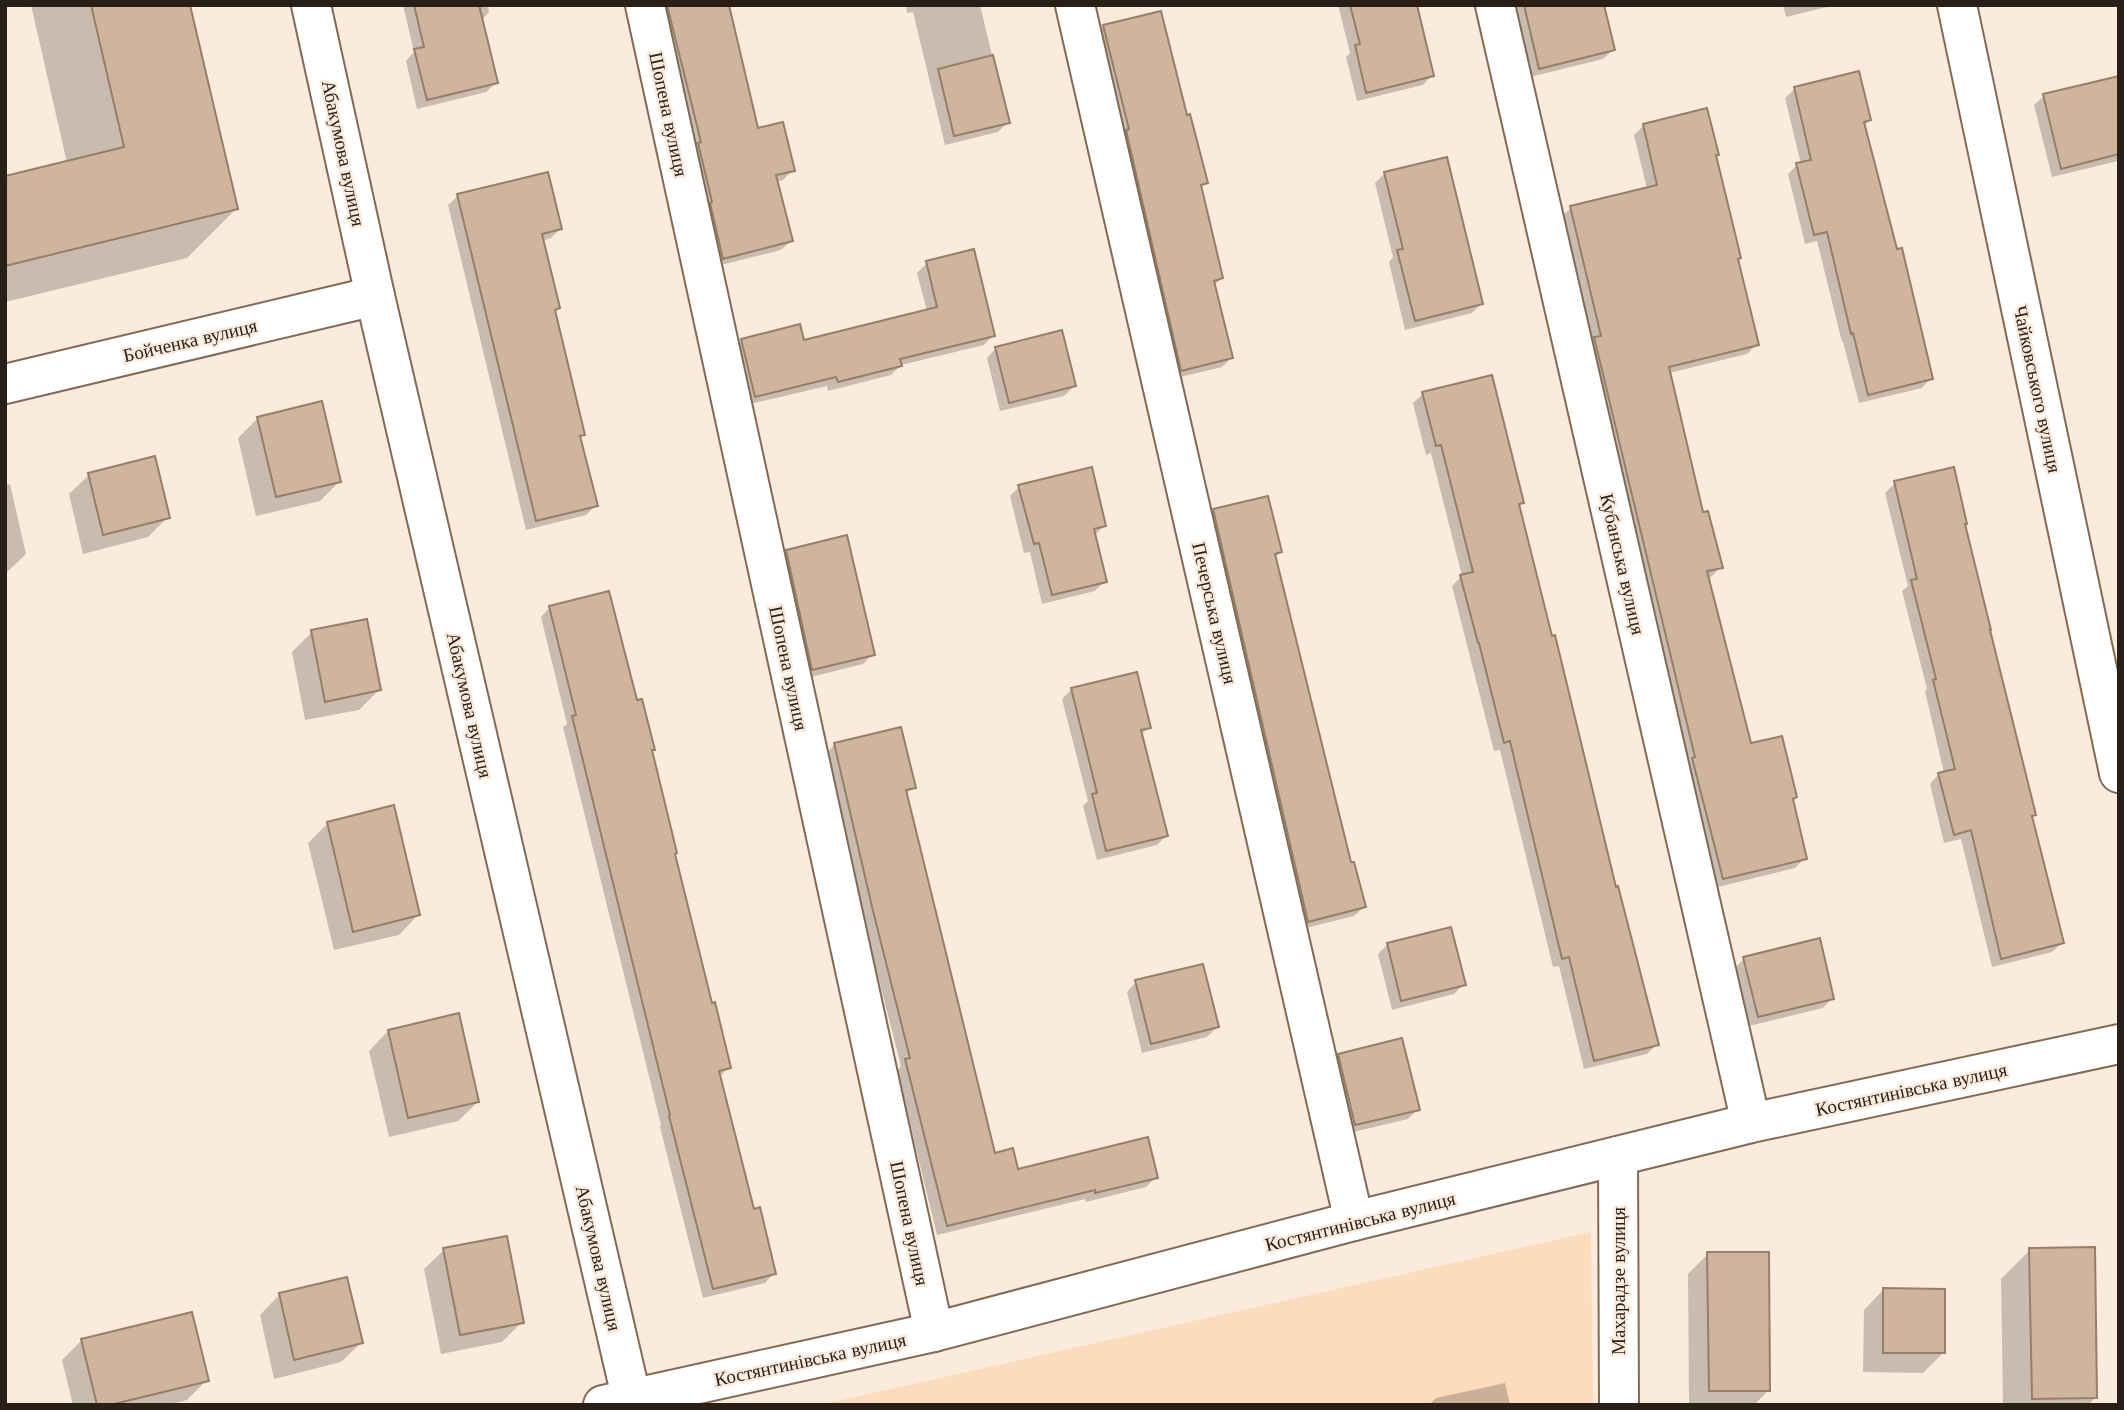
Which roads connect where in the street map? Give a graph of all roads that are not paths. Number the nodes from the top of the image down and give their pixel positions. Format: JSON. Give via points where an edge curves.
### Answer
{"nodes":[{"id":1,"x":311,"y":5,"type":"edge"},
{"id":2,"x":645,"y":5,"type":"edge"},
{"id":3,"x":1075,"y":5,"type":"edge"},
{"id":4,"x":1495,"y":5,"type":"edge"},
{"id":5,"x":1957,"y":5,"type":"edge"},
{"id":6,"x":375,"y":296,"type":"junction"},
{"id":7,"x":5,"y":384,"type":"edge"},
{"id":8,"x":2119,"y":773,"type":"edge"},
{"id":9,"x":2119,"y":1044,"type":"edge"},
{"id":10,"x":1751,"y":1124,"type":"junction"},
{"id":11,"x":1618,"y":1156,"type":"junction"},
{"id":12,"x":1354,"y":1221,"type":"junction"},
{"id":13,"x":933,"y":1332,"type":"junction"},
{"id":14,"x":622,"y":1403,"type":"edge"},
{"id":15,"x":1619,"y":1405,"type":"edge"}],
"edges":[{"from":1,"to":6,"type":"street","name":"Абакумова вулиця"},
{"from":2,"to":13,"type":"street","name":"Шопена вулиця"},
{"from":3,"to":12,"type":"street","name":"Печерська вулиця"},
{"from":4,"to":10,"type":"street","name":"Кубанська вулиця"},
{"from":5,"to":8,"type":"street","name":"Чайковського вулиця"},
{"from":6,"to":7,"type":"street","name":"Бойченка вулиця"},
{"from":6,"to":14,"type":"street","name":"Абакумова вулиця"},
{"from":9,"to":10,"type":"street","name":"Костянтинівська вулиця"},
{"from":10,"to":11,"type":"street","name":"Костянтинівська вулиця"},
{"from":11,"to":12,"type":"street","name":"Костянтинівська вулиця"},
{"from":11,"to":15,"type":"street","name":"Махарадзе вулиця"},
{"from":12,"to":13,"type":"street","name":"Костянтинівська вулиця"},
{"from":13,"to":14,"type":"street","name":"Костянтинівська вулиця"}]}
